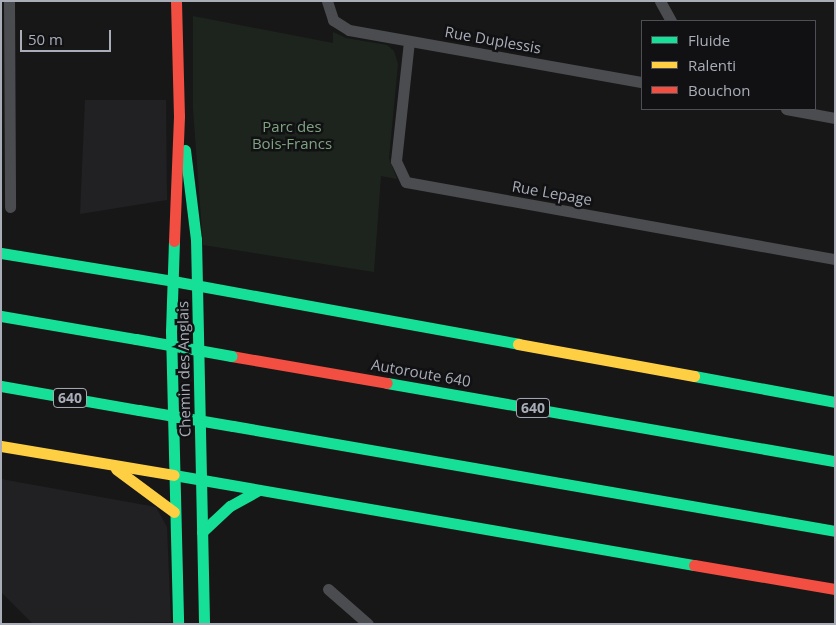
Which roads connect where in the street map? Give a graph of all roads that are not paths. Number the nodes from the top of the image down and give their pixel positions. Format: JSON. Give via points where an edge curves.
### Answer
{"nodes":[{"id":1,"x":9,"y":1,"type":"edge"},
{"id":2,"x":176,"y":1,"type":"edge"},
{"id":3,"x":327,"y":1,"type":"edge"},
{"id":4,"x":660,"y":1,"type":"edge"},
{"id":5,"x":670,"y":20,"type":"edge"},
{"id":6,"x":409,"y":41,"type":"junction"},
{"id":7,"x":641,"y":82,"type":"edge"},
{"id":8,"x":791,"y":110,"type":"edge"},
{"id":9,"x":179,"y":116,"type":"junction"},
{"id":10,"x":835,"y":118,"type":"edge"},
{"id":11,"x":10,"y":207,"type":"dead end"},
{"id":12,"x":1,"y":253,"type":"edge"},
{"id":13,"x":835,"y":259,"type":"edge"},
{"id":14,"x":173,"y":281,"type":"junction"},
{"id":15,"x":197,"y":285,"type":"junction"},
{"id":16,"x":1,"y":316,"type":"edge"},
{"id":17,"x":1,"y":386,"type":"edge"},
{"id":18,"x":835,"y":402,"type":"edge"},
{"id":19,"x":1,"y":446,"type":"edge"},
{"id":20,"x":835,"y":461,"type":"edge"},
{"id":21,"x":109,"y":464,"type":"junction"},
{"id":22,"x":174,"y":476,"type":"junction"},
{"id":23,"x":201,"y":480,"type":"junction"},
{"id":24,"x":259,"y":490,"type":"junction"},
{"id":25,"x":174,"y":512,"type":"junction"},
{"id":26,"x":835,"y":531,"type":"edge"},
{"id":27,"x":202,"y":532,"type":"junction"},
{"id":28,"x":328,"y":589,"type":"dead end"},
{"id":29,"x":835,"y":589,"type":"edge"},
{"id":30,"x":178,"y":624,"type":"edge"},
{"id":31,"x":204,"y":624,"type":"edge"},
{"id":32,"x":368,"y":624,"type":"edge"}],
"edges":[{"from":1,"to":11,"type":"street"},
{"from":2,"to":9,"type":"main road","name":"Chemin des Anglais"},
{"from":3,"to":6,"type":"street","name":"Rue Duplessis","via":[[333,20],[340,26]]},
{"from":4,"to":5,"type":"street"},
{"from":6,"to":7,"type":"street","name":"Rue Duplessis"},
{"from":6,"to":13,"type":"street","name":"Rue Lepage","via":[[396,161],[406,182]]},
{"from":8,"to":10,"type":"street"},
{"from":9,"to":14,"type":"main road","name":"Chemin des Anglais"},
{"from":9,"to":15,"type":"main road","name":"Chemin des Anglais","via":[[195,220]]},
{"from":12,"to":14,"type":"main road"},
{"from":14,"to":15,"type":"main road"},
{"from":14,"to":22,"type":"main road","name":"Chemin des Anglais"},
{"from":15,"to":18,"type":"main road"},
{"from":15,"to":23,"type":"main road","name":"Chemin des Anglais"},
{"from":16,"to":20,"type":"main road","name":"Autoroute 640","number":"640","bridge":true},
{"from":17,"to":26,"type":"main road","number":"640","bridge":true},
{"from":19,"to":21,"type":"main road"},
{"from":21,"to":22,"type":"main road"},
{"from":21,"to":25,"type":"main road","via":[[158,497]]},
{"from":22,"to":23,"type":"main road"},
{"from":22,"to":25,"type":"main road","name":"Chemin des Anglais"},
{"from":23,"to":24,"type":"main road"},
{"from":23,"to":27,"type":"main road","name":"Chemin des Anglais"},
{"from":24,"to":27,"type":"main road","via":[[230,506]]},
{"from":24,"to":29,"type":"main road"},
{"from":25,"to":30,"type":"main road","name":"Chemin des Anglais"},
{"from":27,"to":31,"type":"main road","name":"Chemin des Anglais"},
{"from":28,"to":32,"type":"street"}]}
